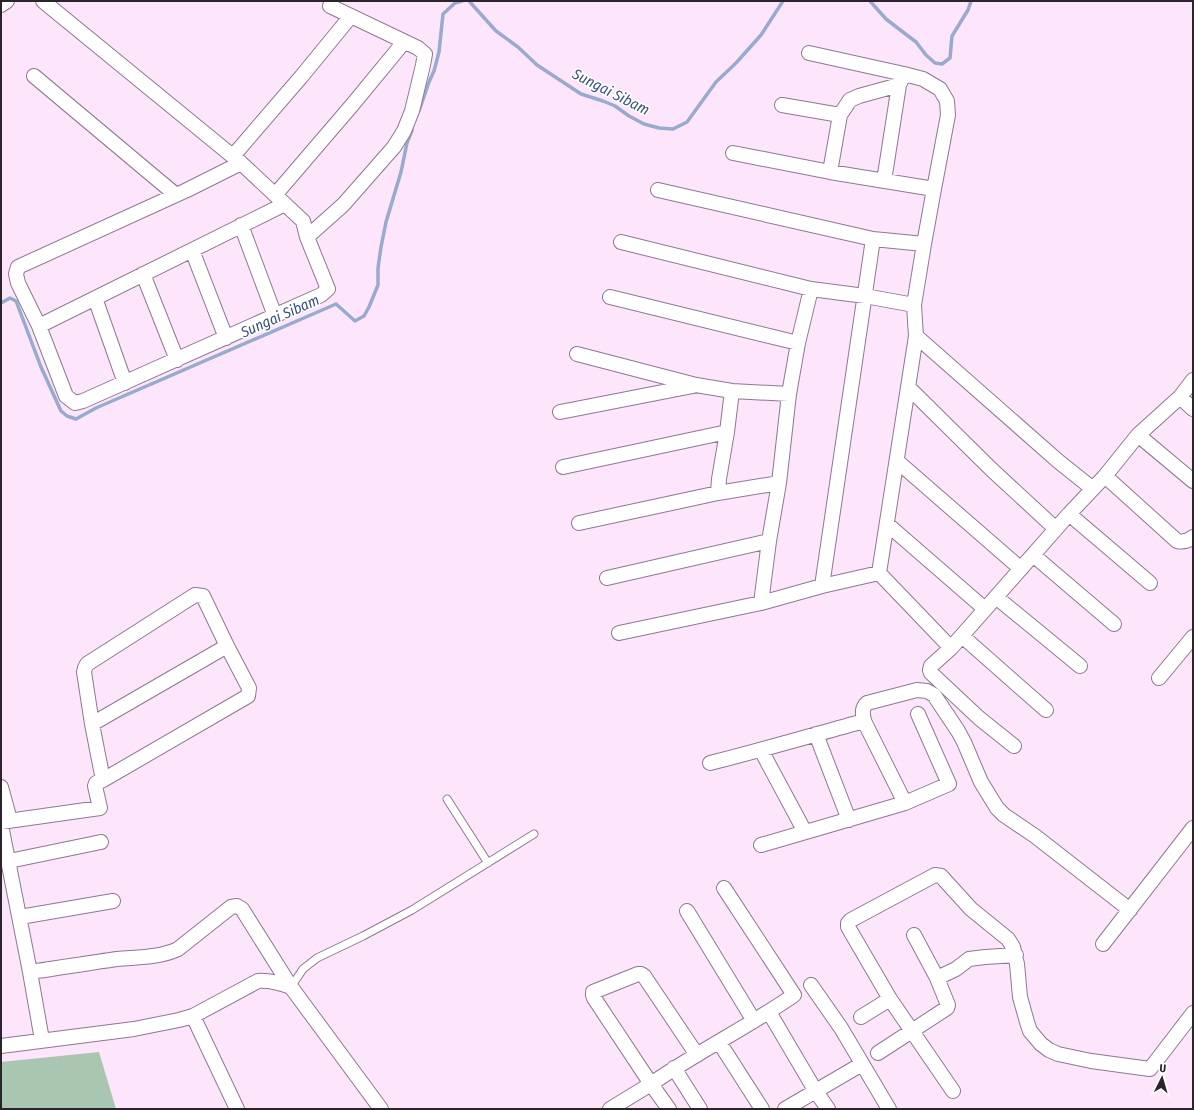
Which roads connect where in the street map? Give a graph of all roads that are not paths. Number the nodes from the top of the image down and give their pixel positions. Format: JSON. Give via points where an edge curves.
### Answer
{"nodes":[{"id":1,"x":7,"y":1,"type":"edge"},
{"id":2,"x":43,"y":1,"type":"edge"},
{"id":3,"x":1,"y":5,"type":"edge"},
{"id":4,"x":330,"y":6,"type":"dead end"},
{"id":5,"x":350,"y":16,"type":"junction"},
{"id":6,"x":404,"y":42,"type":"junction"},
{"id":7,"x":809,"y":52,"type":"dead end"},
{"id":8,"x":34,"y":76,"type":"dead end"},
{"id":9,"x":901,"y":79,"type":"junction"},
{"id":10,"x":782,"y":105,"type":"dead end"},
{"id":11,"x":840,"y":115,"type":"junction"},
{"id":12,"x":732,"y":153,"type":"dead end"},
{"id":13,"x":237,"y":159,"type":"junction"},
{"id":14,"x":830,"y":172,"type":"junction"},
{"id":15,"x":884,"y":181,"type":"junction"},
{"id":16,"x":934,"y":189,"type":"junction"},
{"id":17,"x":658,"y":190,"type":"dead end"},
{"id":18,"x":176,"y":195,"type":"junction"},
{"id":19,"x":280,"y":199,"type":"junction"},
{"id":20,"x":242,"y":225,"type":"junction"},
{"id":21,"x":308,"y":237,"type":"junction"},
{"id":22,"x":873,"y":239,"type":"junction"},
{"id":23,"x":621,"y":242,"type":"dead end"},
{"id":24,"x":924,"y":244,"type":"junction"},
{"id":25,"x":192,"y":250,"type":"junction"},
{"id":26,"x":143,"y":274,"type":"junction"},
{"id":27,"x":811,"y":288,"type":"junction"},
{"id":28,"x":865,"y":296,"type":"junction"},
{"id":29,"x":610,"y":297,"type":"dead end"},
{"id":30,"x":95,"y":298,"type":"junction"},
{"id":31,"x":914,"y":305,"type":"junction"},
{"id":32,"x":275,"y":316,"type":"junction"},
{"id":33,"x":39,"y":326,"type":"junction"},
{"id":34,"x":916,"y":336,"type":"junction"},
{"id":35,"x":226,"y":338,"type":"junction"},
{"id":36,"x":798,"y":343,"type":"junction"},
{"id":37,"x":578,"y":354,"type":"dead end"},
{"id":38,"x":177,"y":360,"type":"junction"},
{"id":39,"x":1193,"y":380,"type":"edge"},
{"id":40,"x":125,"y":383,"type":"junction"},
{"id":41,"x":696,"y":385,"type":"junction"},
{"id":42,"x":908,"y":387,"type":"junction"},
{"id":43,"x":732,"y":391,"type":"junction"},
{"id":44,"x":789,"y":394,"type":"junction"},
{"id":45,"x":1180,"y":397,"type":"junction"},
{"id":46,"x":1193,"y":409,"type":"edge"},
{"id":47,"x":560,"y":412,"type":"dead end"},
{"id":48,"x":727,"y":432,"type":"junction"},
{"id":49,"x":1138,"y":435,"type":"junction"},
{"id":50,"x":897,"y":461,"type":"junction"},
{"id":51,"x":563,"y":468,"type":"dead end"},
{"id":52,"x":1105,"y":476,"type":"junction"},
{"id":53,"x":1193,"y":481,"type":"edge"},
{"id":54,"x":779,"y":483,"type":"junction"},
{"id":55,"x":1092,"y":489,"type":"junction"},
{"id":56,"x":718,"y":494,"type":"junction"},
{"id":57,"x":1069,"y":514,"type":"junction"},
{"id":58,"x":579,"y":523,"type":"dead end"},
{"id":59,"x":887,"y":524,"type":"junction"},
{"id":60,"x":1056,"y":529,"type":"junction"},
{"id":61,"x":1193,"y":537,"type":"edge"},
{"id":62,"x":769,"y":541,"type":"junction"},
{"id":63,"x":1034,"y":555,"type":"junction"},
{"id":64,"x":1021,"y":569,"type":"junction"},
{"id":65,"x":879,"y":573,"type":"junction"},
{"id":66,"x":607,"y":578,"type":"dead end"},
{"id":67,"x":1150,"y":583,"type":"dead end"},
{"id":68,"x":822,"y":586,"type":"junction"},
{"id":69,"x":996,"y":597,"type":"junction"},
{"id":70,"x":761,"y":603,"type":"junction"},
{"id":71,"x":985,"y":609,"type":"junction"},
{"id":72,"x":1114,"y":624,"type":"dead end"},
{"id":73,"x":619,"y":633,"type":"dead end"},
{"id":74,"x":962,"y":636,"type":"junction"},
{"id":75,"x":1193,"y":637,"type":"edge"},
{"id":76,"x":227,"y":646,"type":"junction"},
{"id":77,"x":951,"y":648,"type":"junction"},
{"id":78,"x":1080,"y":666,"type":"dead end"},
{"id":79,"x":1159,"y":678,"type":"dead end"},
{"id":80,"x":1046,"y":710,"type":"dead end"},
{"id":81,"x":918,"y":714,"type":"dead end"},
{"id":82,"x":864,"y":721,"type":"junction"},
{"id":83,"x":92,"y":724,"type":"junction"},
{"id":84,"x":816,"y":734,"type":"junction"},
{"id":85,"x":1014,"y":746,"type":"dead end"},
{"id":86,"x":761,"y":750,"type":"junction"},
{"id":87,"x":710,"y":763,"type":"dead end"},
{"id":88,"x":103,"y":780,"type":"junction"},
{"id":89,"x":1,"y":787,"type":"edge"},
{"id":90,"x":447,"y":799,"type":"dead end"},
{"id":91,"x":905,"y":803,"type":"junction"},
{"id":92,"x":848,"y":820,"type":"junction"},
{"id":93,"x":4,"y":822,"type":"edge"},
{"id":94,"x":1193,"y":828,"type":"edge"},
{"id":95,"x":805,"y":832,"type":"junction"},
{"id":96,"x":534,"y":834,"type":"dead end"},
{"id":97,"x":101,"y":842,"type":"dead end"},
{"id":98,"x":760,"y":845,"type":"dead end"},
{"id":99,"x":9,"y":861,"type":"junction"},
{"id":100,"x":488,"y":863,"type":"junction"},
{"id":101,"x":724,"y":888,"type":"dead end"},
{"id":102,"x":113,"y":901,"type":"dead end"},
{"id":103,"x":1130,"y":910,"type":"junction"},
{"id":104,"x":687,"y":911,"type":"dead end"},
{"id":105,"x":20,"y":917,"type":"junction"},
{"id":106,"x":914,"y":935,"type":"dead end"},
{"id":107,"x":1103,"y":944,"type":"dead end"},
{"id":108,"x":1016,"y":955,"type":"junction"},
{"id":109,"x":30,"y":972,"type":"junction"},
{"id":110,"x":937,"y":978,"type":"junction"},
{"id":111,"x":811,"y":985,"type":"dead end"},
{"id":112,"x":291,"y":987,"type":"junction"},
{"id":113,"x":890,"y":999,"type":"junction"},
{"id":114,"x":769,"y":1012,"type":"junction"},
{"id":115,"x":1193,"y":1013,"type":"edge"},
{"id":116,"x":193,"y":1016,"type":"junction"},
{"id":117,"x":861,"y":1017,"type":"dead end"},
{"id":118,"x":754,"y":1021,"type":"junction"},
{"id":119,"x":912,"y":1032,"type":"junction"},
{"id":120,"x":42,"y":1040,"type":"junction"},
{"id":121,"x":719,"y":1042,"type":"junction"},
{"id":122,"x":1,"y":1046,"type":"edge"},
{"id":123,"x":878,"y":1053,"type":"dead end"},
{"id":124,"x":697,"y":1054,"type":"junction"},
{"id":125,"x":862,"y":1064,"type":"junction"},
{"id":126,"x":674,"y":1068,"type":"junction"},
{"id":127,"x":651,"y":1084,"type":"junction"},
{"id":128,"x":816,"y":1090,"type":"junction"},
{"id":129,"x":953,"y":1091,"type":"dead end"},
{"id":130,"x":236,"y":1109,"type":"edge"},
{"id":131,"x":381,"y":1109,"type":"edge"},
{"id":132,"x":610,"y":1109,"type":"edge"},
{"id":133,"x":669,"y":1109,"type":"edge"},
{"id":134,"x":700,"y":1109,"type":"edge"},
{"id":135,"x":762,"y":1109,"type":"edge"},
{"id":136,"x":785,"y":1109,"type":"edge"},
{"id":137,"x":828,"y":1109,"type":"edge"},
{"id":138,"x":889,"y":1109,"type":"edge"}],
"edges":[{"from":1,"to":3,"type":"street"},
{"from":2,"to":13,"type":"street"},
{"from":4,"to":5,"type":"street"},
{"from":5,"to":6,"type":"street"},
{"from":5,"to":13,"type":"street"},
{"from":6,"to":19,"type":"street"},
{"from":6,"to":21,"type":"street","via":[[425,54],[412,111],[404,131],[343,206]]},
{"from":7,"to":9,"type":"street"},
{"from":8,"to":18,"type":"street"},
{"from":9,"to":11,"type":"street","via":[[850,100]]},
{"from":9,"to":15,"type":"street"},
{"from":9,"to":16,"type":"street","via":[[924,78],[940,89],[947,101],[948,115]]},
{"from":10,"to":11,"type":"street"},
{"from":11,"to":14,"type":"street"},
{"from":12,"to":14,"type":"street"},
{"from":13,"to":18,"type":"street"},
{"from":13,"to":19,"type":"street"},
{"from":14,"to":15,"type":"street"},
{"from":15,"to":16,"type":"street"},
{"from":16,"to":24,"type":"street"},
{"from":17,"to":22,"type":"street"},
{"from":18,"to":33,"type":"street","via":[[18,267],[18,283]]},
{"from":19,"to":20,"type":"street"},
{"from":19,"to":21,"type":"street","via":[[303,221]]},
{"from":20,"to":25,"type":"street"},
{"from":20,"to":32,"type":"street"},
{"from":21,"to":32,"type":"street","via":[[328,289],[321,296]]},
{"from":22,"to":24,"type":"street"},
{"from":22,"to":28,"type":"street"},
{"from":23,"to":27,"type":"street"},
{"from":24,"to":31,"type":"street"},
{"from":25,"to":26,"type":"street"},
{"from":25,"to":35,"type":"street"},
{"from":26,"to":30,"type":"street"},
{"from":26,"to":38,"type":"street"},
{"from":27,"to":28,"type":"street"},
{"from":27,"to":36,"type":"street"},
{"from":28,"to":31,"type":"street"},
{"from":28,"to":68,"type":"street"},
{"from":29,"to":36,"type":"street"},
{"from":30,"to":33,"type":"street"},
{"from":30,"to":40,"type":"street"},
{"from":31,"to":34,"type":"street"},
{"from":32,"to":35,"type":"street"},
{"from":33,"to":40,"type":"street","via":[[66,396],[75,403]]},
{"from":34,"to":42,"type":"street"},
{"from":34,"to":55,"type":"street"},
{"from":35,"to":38,"type":"street"},
{"from":36,"to":44,"type":"street"},
{"from":37,"to":41,"type":"street"},
{"from":38,"to":40,"type":"street"},
{"from":39,"to":45,"type":"street"},
{"from":41,"to":43,"type":"street"},
{"from":41,"to":47,"type":"street"},
{"from":42,"to":50,"type":"street"},
{"from":42,"to":60,"type":"street"},
{"from":43,"to":44,"type":"street"},
{"from":43,"to":48,"type":"street"},
{"from":44,"to":54,"type":"street"},
{"from":45,"to":46,"type":"street"},
{"from":45,"to":49,"type":"street"},
{"from":48,"to":51,"type":"street"},
{"from":48,"to":56,"type":"street"},
{"from":49,"to":52,"type":"street"},
{"from":49,"to":53,"type":"street"},
{"from":50,"to":59,"type":"street"},
{"from":50,"to":64,"type":"street"},
{"from":52,"to":55,"type":"street"},
{"from":52,"to":61,"type":"street","via":[[1176,541],[1182,542]]},
{"from":54,"to":56,"type":"street"},
{"from":54,"to":62,"type":"street"},
{"from":55,"to":57,"type":"street"},
{"from":56,"to":58,"type":"street"},
{"from":57,"to":60,"type":"street"},
{"from":57,"to":67,"type":"street"},
{"from":59,"to":65,"type":"street"},
{"from":59,"to":71,"type":"street"},
{"from":60,"to":63,"type":"street"},
{"from":62,"to":66,"type":"street"},
{"from":62,"to":70,"type":"street"},
{"from":63,"to":64,"type":"street"},
{"from":63,"to":72,"type":"street"},
{"from":64,"to":69,"type":"street"},
{"from":65,"to":68,"type":"street"},
{"from":65,"to":77,"type":"street"},
{"from":68,"to":70,"type":"street"},
{"from":69,"to":71,"type":"street"},
{"from":69,"to":78,"type":"street"},
{"from":70,"to":73,"type":"street"},
{"from":71,"to":74,"type":"street"},
{"from":74,"to":77,"type":"street"},
{"from":74,"to":80,"type":"street"},
{"from":75,"to":79,"type":"street"},
{"from":76,"to":83,"type":"street"},
{"from":76,"to":83,"type":"street","via":[[203,596],[195,595],[88,664],[84,672]]},
{"from":76,"to":88,"type":"street","via":[[249,688],[248,696]]},
{"from":77,"to":85,"type":"street","via":[[931,666],[931,673],[979,718]]},
{"from":81,"to":91,"type":"street","via":[[949,784]]},
{"from":82,"to":84,"type":"street"},
{"from":82,"to":91,"type":"street"},
{"from":82,"to":103,"type":"street","via":[[862,710],[867,703],[917,690],[934,695],[964,742],[981,782],[997,808]]},
{"from":83,"to":88,"type":"street"},
{"from":84,"to":86,"type":"street"},
{"from":84,"to":92,"type":"street"},
{"from":86,"to":87,"type":"street"},
{"from":86,"to":95,"type":"street"},
{"from":88,"to":93,"type":"street","via":[[95,786],[100,808]]},
{"from":89,"to":93,"type":"street"},
{"from":90,"to":100,"type":"lane"},
{"from":91,"to":92,"type":"street"},
{"from":92,"to":95,"type":"street"},
{"from":93,"to":99,"type":"street"},
{"from":94,"to":103,"type":"street"},
{"from":95,"to":98,"type":"street"},
{"from":96,"to":100,"type":"lane"},
{"from":97,"to":99,"type":"street"},
{"from":99,"to":105,"type":"street"},
{"from":100,"to":112,"type":"lane","via":[[391,922],[317,958],[303,969]]},
{"from":101,"to":114,"type":"street","via":[[794,995]]},
{"from":102,"to":105,"type":"street"},
{"from":103,"to":107,"type":"street"},
{"from":104,"to":118,"type":"street"},
{"from":105,"to":109,"type":"street"},
{"from":106,"to":110,"type":"street"},
{"from":108,"to":110,"type":"street","via":[[969,959]]},
{"from":108,"to":113,"type":"street","via":[[1008,939],[971,909],[941,876],[935,875],[848,923]]},
{"from":108,"to":115,"type":"street","via":[[1019,991],[1030,1031],[1041,1044],[1058,1054],[1150,1070]]},
{"from":109,"to":112,"type":"street","via":[[170,953],[231,907],[237,906],[242,909]]},
{"from":109,"to":120,"type":"street"},
{"from":110,"to":119,"type":"street","via":[[947,1008]]},
{"from":111,"to":125,"type":"street"},
{"from":112,"to":116,"type":"street","via":[[269,980],[258,981]]},
{"from":112,"to":131,"type":"street"},
{"from":113,"to":117,"type":"street"},
{"from":113,"to":119,"type":"street"},
{"from":114,"to":118,"type":"street"},
{"from":114,"to":128,"type":"street"},
{"from":116,"to":120,"type":"street","via":[[134,1029]]},
{"from":116,"to":130,"type":"street"},
{"from":118,"to":121,"type":"street"},
{"from":119,"to":123,"type":"street"},
{"from":119,"to":129,"type":"street"},
{"from":120,"to":122,"type":"street"},
{"from":121,"to":124,"type":"street"},
{"from":121,"to":135,"type":"street"},
{"from":124,"to":126,"type":"street"},
{"from":124,"to":127,"type":"street","via":[[641,974],[593,992],[594,998]]},
{"from":125,"to":128,"type":"street"},
{"from":125,"to":138,"type":"street"},
{"from":126,"to":127,"type":"street"},
{"from":126,"to":134,"type":"street"},
{"from":127,"to":132,"type":"street"},
{"from":127,"to":133,"type":"street"},
{"from":128,"to":136,"type":"street"},
{"from":128,"to":137,"type":"street"}]}
